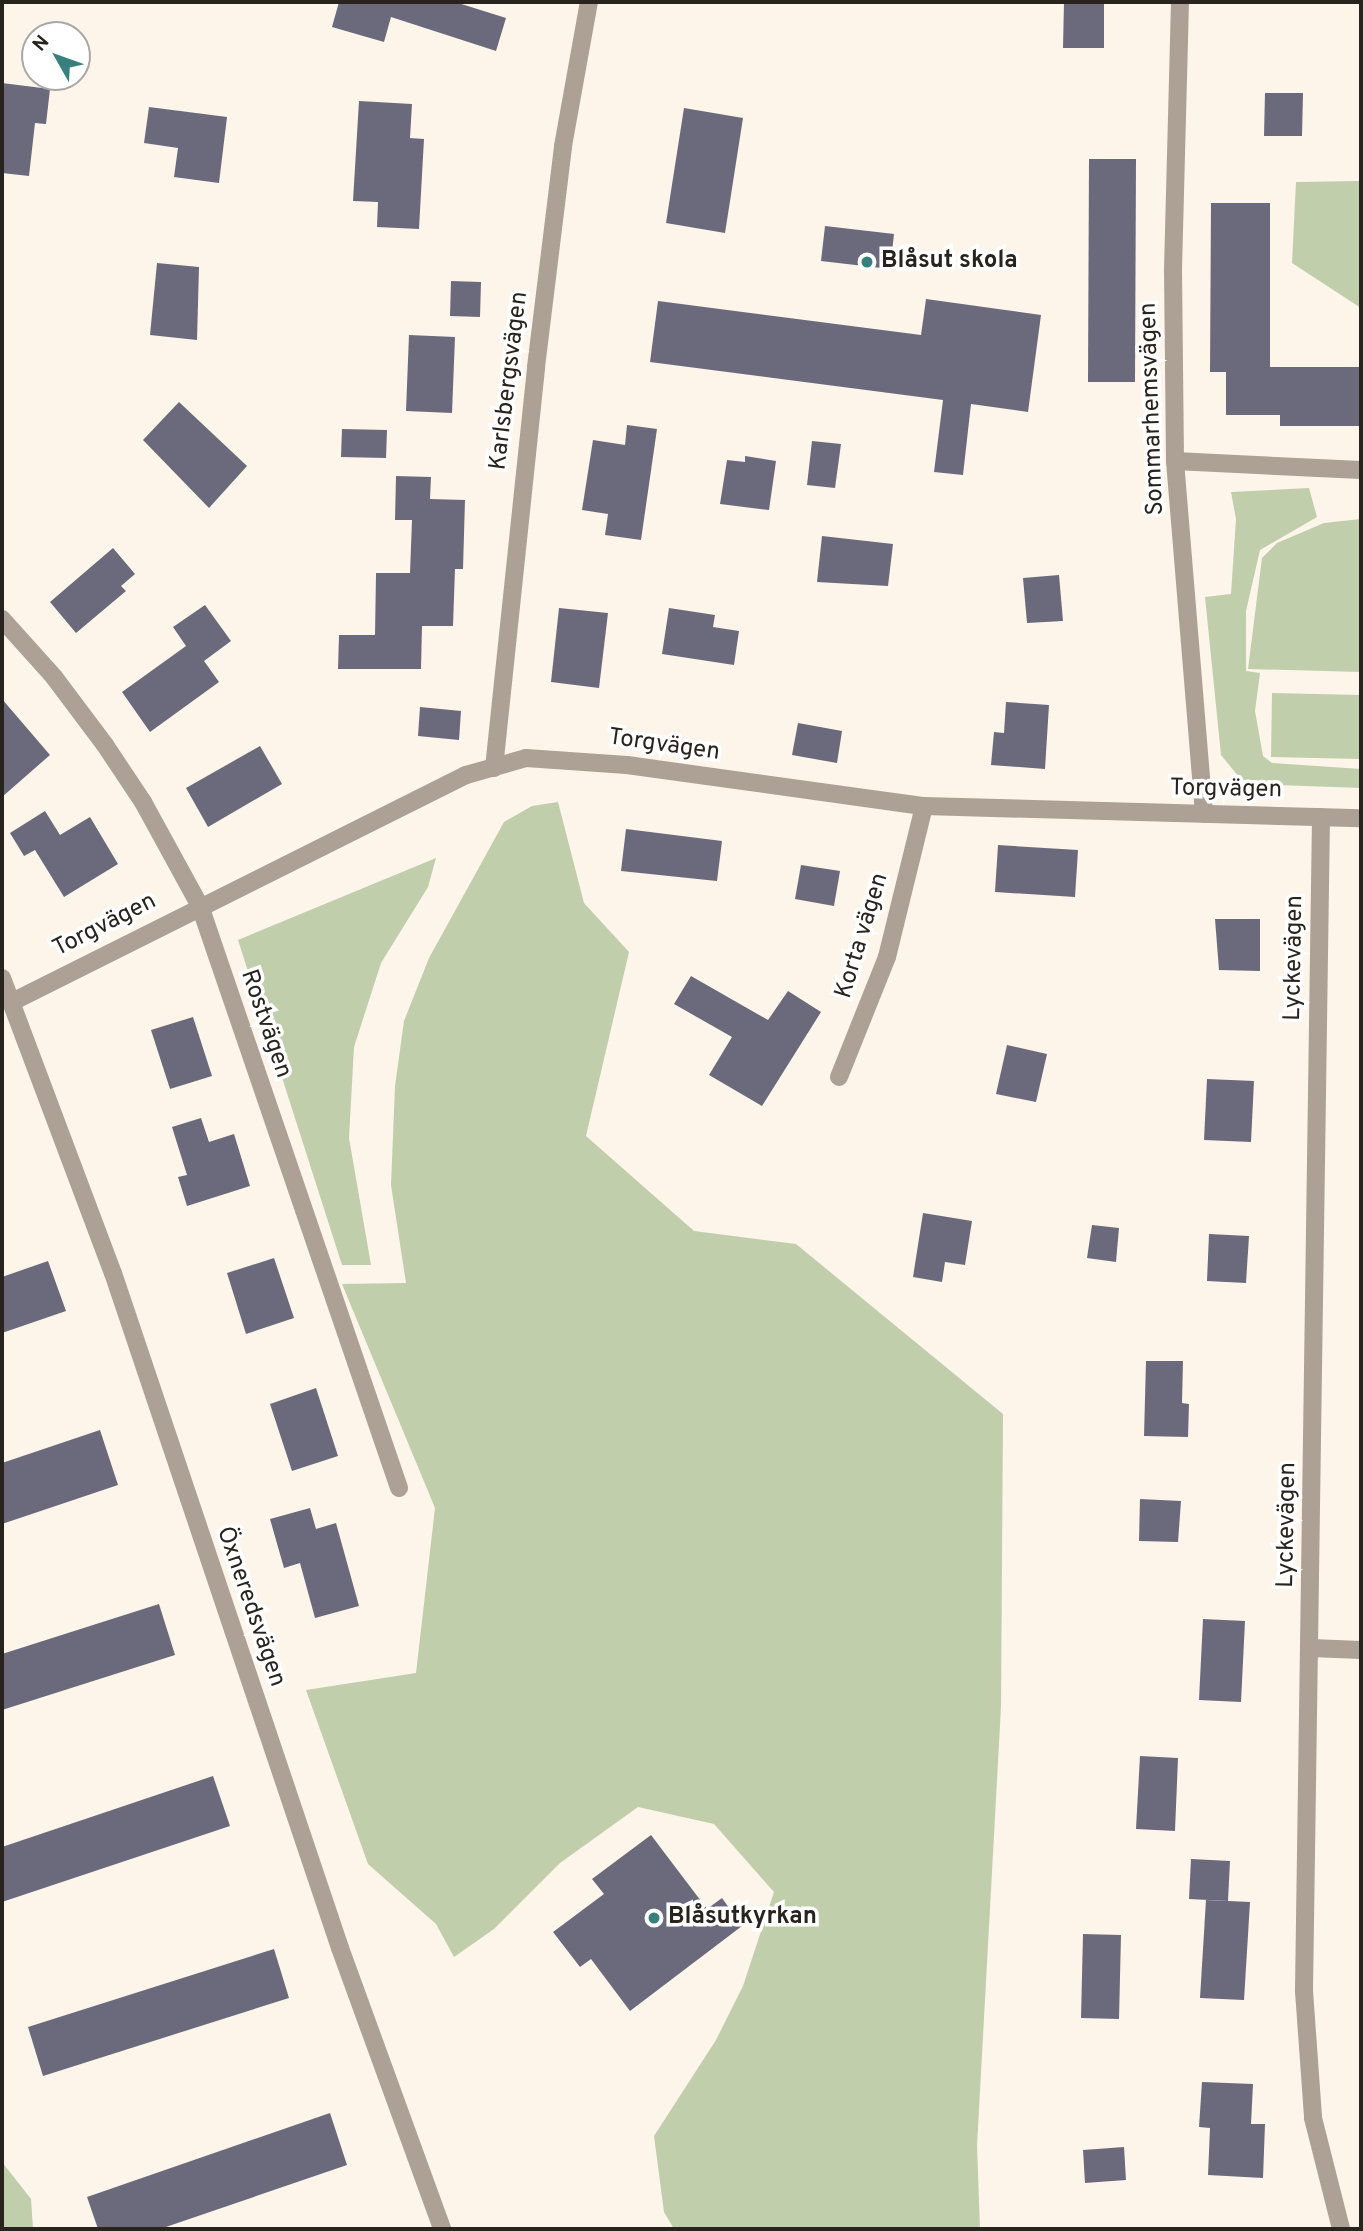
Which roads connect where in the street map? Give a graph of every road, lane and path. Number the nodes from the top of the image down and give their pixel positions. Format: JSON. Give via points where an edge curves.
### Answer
{"nodes":[{"id":1,"x":589,"y":2,"type":"edge"},
{"id":2,"x":1180,"y":2,"type":"edge"},
{"id":3,"x":1175,"y":461,"type":"junction"},
{"id":4,"x":1361,"y":470,"type":"edge"},
{"id":5,"x":2,"y":619,"type":"edge"},
{"id":6,"x":494,"y":768,"type":"junction"},
{"id":7,"x":924,"y":806,"type":"junction"},
{"id":8,"x":1204,"y":814,"type":"junction"},
{"id":9,"x":1321,"y":817,"type":"junction"},
{"id":10,"x":1361,"y":818,"type":"edge"},
{"id":11,"x":200,"y":906,"type":"junction"},
{"id":12,"x":2,"y":978,"type":"edge"},
{"id":13,"x":13,"y":1001,"type":"junction"},
{"id":14,"x":839,"y":1077,"type":"dead end"},
{"id":15,"x":399,"y":1488,"type":"dead end"},
{"id":16,"x":1311,"y":1648,"type":"junction"},
{"id":17,"x":1361,"y":1650,"type":"edge"},
{"id":18,"x":442,"y":2229,"type":"edge"},
{"id":19,"x":1341,"y":2229,"type":"edge"}],
"edges":[{"from":1,"to":6,"type":"street","name":"Karlsbergsvägen","via":[[567,120],[536,367]]},
{"from":2,"to":3,"type":"street","name":"Sommarhemsvägen","via":[[1173,269]]},
{"from":3,"to":4,"type":"street"},
{"from":3,"to":8,"type":"street","name":"Sommarhemsvägen"},
{"from":5,"to":11,"type":"street","name":"Rostvägen","via":[[54,677],[105,745],[143,802]]},
{"from":6,"to":7,"type":"street","name":"Torgvägen","via":[[526,758],[558,757]]},
{"from":6,"to":11,"type":"street","name":"Torgvägen","via":[[466,775]]},
{"from":7,"to":8,"type":"street","name":"Torgvägen"},
{"from":7,"to":14,"type":"street","name":"Korta vägen","via":[[887,957]]},
{"from":8,"to":9,"type":"street","name":"Torgvägen"},
{"from":9,"to":10,"type":"street","name":"Torgvägen"},
{"from":9,"to":16,"type":"street","name":"Lyckevägen"},
{"from":11,"to":13,"type":"street","name":"Torgvägen"},
{"from":11,"to":15,"type":"street","name":"Rostvägen"},
{"from":12,"to":13,"type":"street","name":"Öxneredsvägen"},
{"from":13,"to":18,"type":"street","name":"Öxneredsvägen","via":[[113,1273],[340,1948]]},
{"from":16,"to":17,"type":"street"},
{"from":16,"to":19,"type":"street","name":"Lyckevägen","via":[[1306,2062],[1313,2118]]}]}
